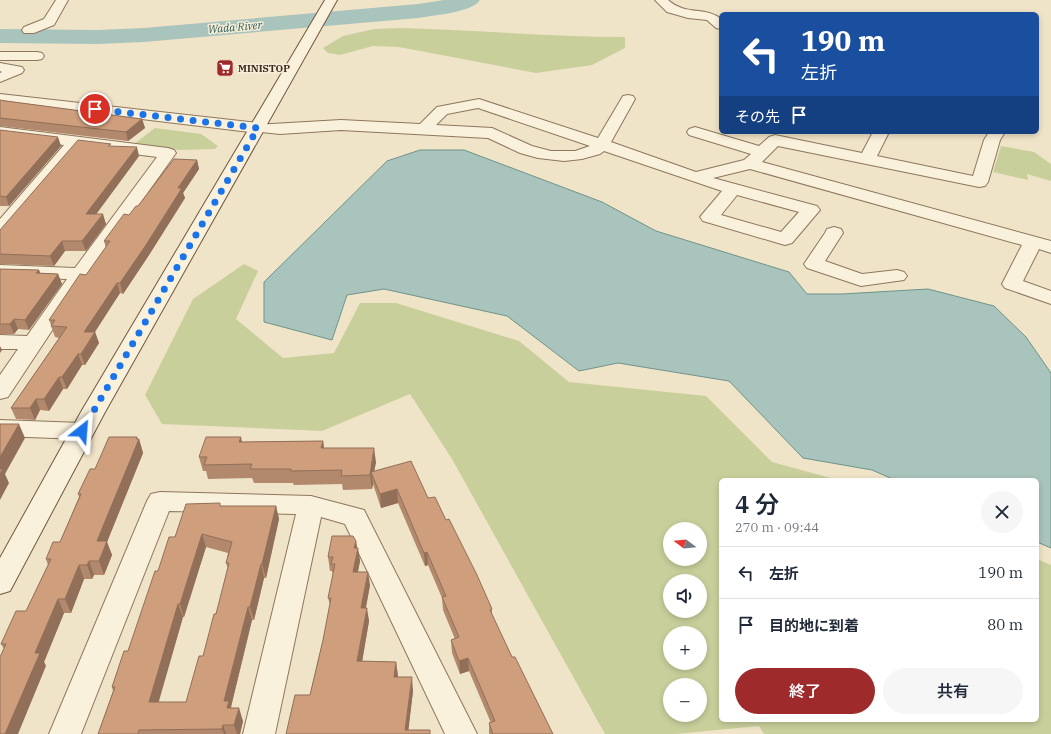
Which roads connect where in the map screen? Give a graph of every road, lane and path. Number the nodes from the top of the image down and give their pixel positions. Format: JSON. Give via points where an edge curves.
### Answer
{"nodes":[{"id":1,"x":62,"y":0,"type":"edge"},
{"id":2,"x":331,"y":0,"type":"edge"},
{"id":3,"x":661,"y":0,"type":"edge"},
{"id":4,"x":719,"y":23,"type":"edge"},
{"id":5,"x":29,"y":30,"type":"dead end"},
{"id":6,"x":0,"y":56,"type":"edge"},
{"id":7,"x":37,"y":56,"type":"dead end"},
{"id":8,"x":0,"y":67,"type":"edge"},
{"id":9,"x":0,"y":78,"type":"edge"},
{"id":10,"x":0,"y":98,"type":"edge"},
{"id":11,"x":628,"y":99,"type":"dead end"},
{"id":12,"x":258,"y":128,"type":"junction"},
{"id":13,"x":424,"y":128,"type":"junction"},
{"id":14,"x":0,"y":132,"type":"edge"},
{"id":15,"x":695,"y":132,"type":"dead end"},
{"id":16,"x":880,"y":134,"type":"edge"},
{"id":17,"x":996,"y":134,"type":"edge"},
{"id":18,"x":76,"y":141,"type":"junction"},
{"id":19,"x":601,"y":145,"type":"junction"},
{"id":20,"x":756,"y":158,"type":"junction"},
{"id":21,"x":867,"y":159,"type":"junction"},
{"id":22,"x":695,"y":177,"type":"junction"},
{"id":23,"x":733,"y":189,"type":"junction"},
{"id":24,"x":0,"y":230,"type":"edge"},
{"id":25,"x":834,"y":233,"type":"dead end"},
{"id":26,"x":1042,"y":245,"type":"edge"},
{"id":27,"x":0,"y":271,"type":"edge"},
{"id":28,"x":80,"y":274,"type":"junction"},
{"id":29,"x":897,"y":276,"type":"dead end"},
{"id":30,"x":1051,"y":298,"type":"edge"},
{"id":31,"x":0,"y":342,"type":"edge"},
{"id":32,"x":33,"y":343,"type":"junction"},
{"id":33,"x":0,"y":392,"type":"edge"},
{"id":34,"x":0,"y":428,"type":"edge"},
{"id":35,"x":82,"y":431,"type":"junction"},
{"id":36,"x":312,"y":505,"type":"junction"},
{"id":37,"x":0,"y":583,"type":"edge"},
{"id":38,"x":65,"y":734,"type":"edge"},
{"id":39,"x":259,"y":734,"type":"edge"},
{"id":40,"x":461,"y":734,"type":"edge"}],
"edges":[{"from":1,"to":5,"type":"street","via":[[49,22]]},
{"from":2,"to":12,"type":"street"},
{"from":3,"to":4,"type":"street","via":[[671,9],[711,17]]},
{"from":6,"to":7,"type":"street"},
{"from":8,"to":9,"type":"street","via":[[17,70]]},
{"from":10,"to":12,"type":"street"},
{"from":11,"to":19,"type":"street"},
{"from":12,"to":13,"type":"street","via":[[342,125]]},
{"from":12,"to":35,"type":"street"},
{"from":13,"to":19,"type":"street","via":[[492,133],[508,143],[541,154],[560,156],[581,155]]},
{"from":13,"to":19,"type":"street","via":[[442,110],[479,103]]},
{"from":14,"to":18,"type":"street"},
{"from":15,"to":20,"type":"street"},
{"from":16,"to":21,"type":"street"},
{"from":17,"to":21,"type":"street","via":[[979,182]]},
{"from":18,"to":24,"type":"street"},
{"from":18,"to":28,"type":"street","via":[[168,153]]},
{"from":19,"to":22,"type":"street"},
{"from":20,"to":21,"type":"street","via":[[775,140]]},
{"from":20,"to":22,"type":"street"},
{"from":20,"to":26,"type":"street"},
{"from":22,"to":23,"type":"street"},
{"from":23,"to":23,"type":"street","via":[[709,217],[785,239],[810,210]]},
{"from":25,"to":29,"type":"street","via":[[814,264],[861,280]]},
{"from":26,"to":30,"type":"street","via":[[1012,284]]},
{"from":27,"to":28,"type":"street"},
{"from":28,"to":32,"type":"street"},
{"from":31,"to":32,"type":"street"},
{"from":32,"to":33,"type":"street"},
{"from":34,"to":35,"type":"street"},
{"from":35,"to":37,"type":"street"},
{"from":36,"to":38,"type":"street","via":[[160,501]]},
{"from":36,"to":39,"type":"street"},
{"from":36,"to":40,"type":"street","via":[[355,517]]}]}
